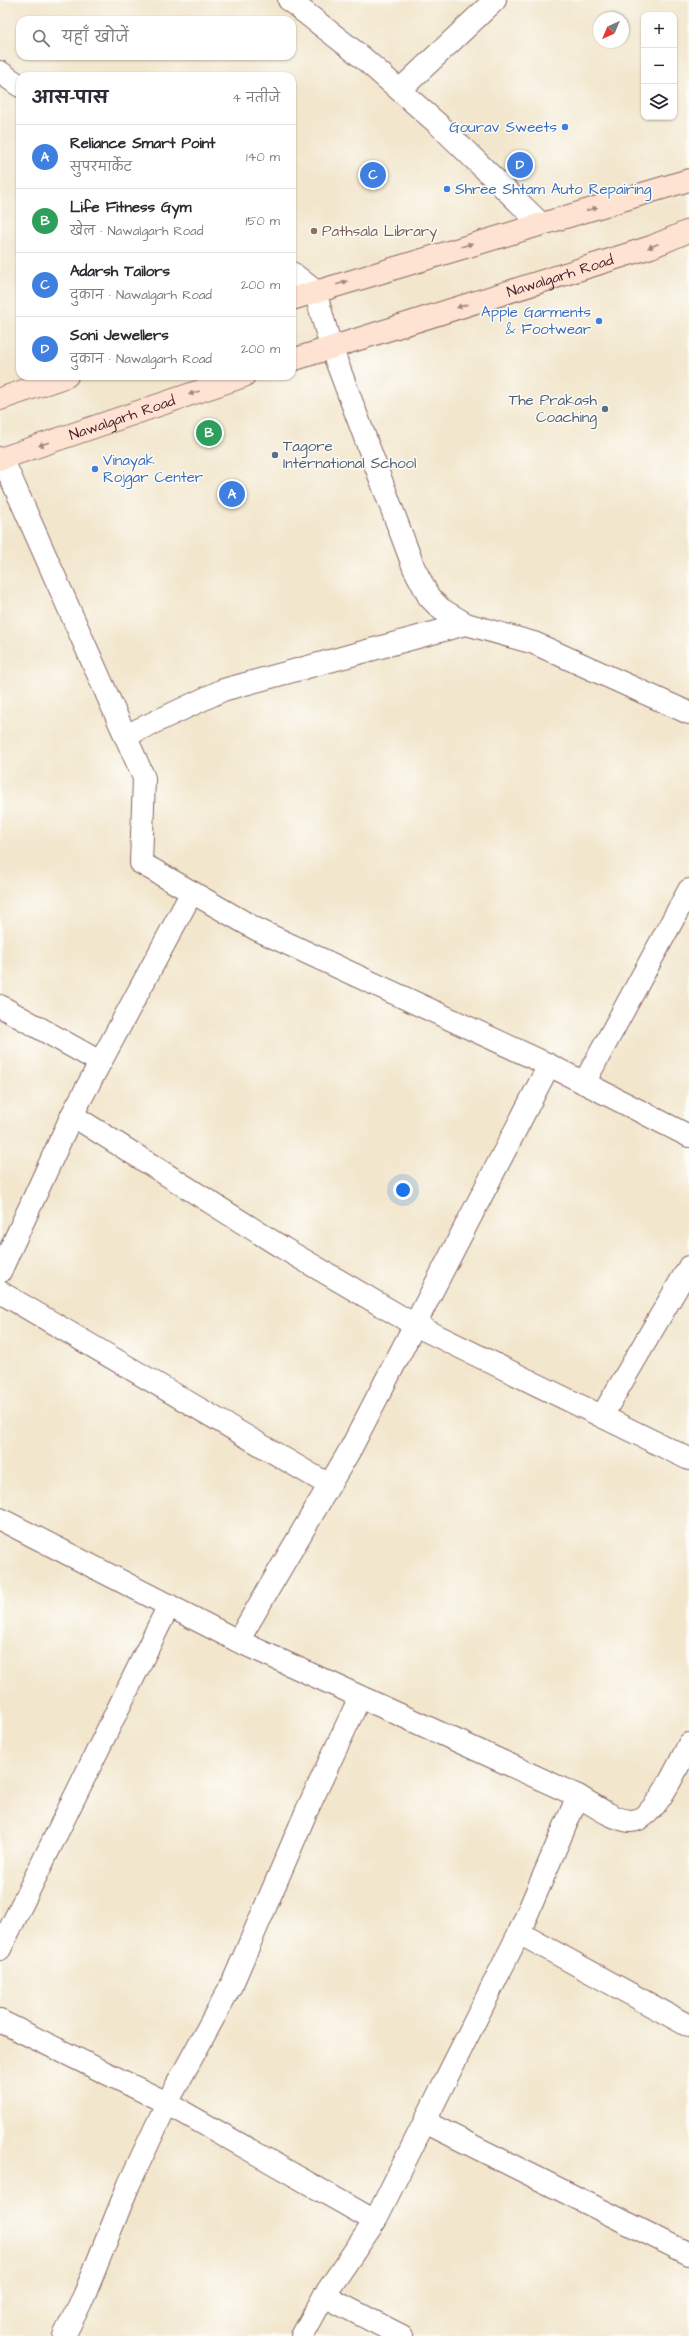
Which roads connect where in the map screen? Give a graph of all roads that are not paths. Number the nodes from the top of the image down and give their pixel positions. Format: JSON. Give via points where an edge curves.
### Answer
{"nodes":[{"id":1,"x":289,"y":0,"type":"edge"},
{"id":2,"x":495,"y":0,"type":"edge"},
{"id":3,"x":0,"y":72,"type":"edge"},
{"id":4,"x":16,"y":83,"type":"edge"},
{"id":5,"x":400,"y":90,"type":"junction"},
{"id":6,"x":689,"y":180,"type":"edge"},
{"id":7,"x":540,"y":223,"type":"junction"},
{"id":8,"x":689,"y":232,"type":"edge"},
{"id":9,"x":296,"y":275,"type":"edge"},
{"id":10,"x":315,"y":291,"type":"junction"},
{"id":11,"x":296,"y":298,"type":"edge"},
{"id":12,"x":331,"y":347,"type":"junction"},
{"id":13,"x":296,"y":359,"type":"edge"},
{"id":14,"x":55,"y":380,"type":"edge"},
{"id":15,"x":232,"y":380,"type":"edge"},
{"id":16,"x":0,"y":399,"type":"edge"},
{"id":17,"x":1,"y":458,"type":"edge"},
{"id":18,"x":466,"y":624,"type":"junction"},
{"id":19,"x":689,"y":713,"type":"edge"},
{"id":20,"x":125,"y":736,"type":"junction"},
{"id":21,"x":689,"y":890,"type":"edge"},
{"id":22,"x":192,"y":892,"type":"junction"},
{"id":23,"x":0,"y":1006,"type":"edge"},
{"id":24,"x":100,"y":1062,"type":"junction"},
{"id":25,"x":549,"y":1065,"type":"junction"},
{"id":26,"x":584,"y":1083,"type":"junction"},
{"id":27,"x":72,"y":1115,"type":"junction"},
{"id":28,"x":689,"y":1136,"type":"edge"},
{"id":29,"x":6,"y":1244,"type":"edge"},
{"id":30,"x":689,"y":1267,"type":"edge"},
{"id":31,"x":0,"y":1272,"type":"edge"},
{"id":32,"x":0,"y":1292,"type":"edge"},
{"id":33,"x":415,"y":1325,"type":"junction"},
{"id":34,"x":602,"y":1416,"type":"junction"},
{"id":35,"x":689,"y":1459,"type":"edge"},
{"id":36,"x":329,"y":1485,"type":"junction"},
{"id":37,"x":0,"y":1519,"type":"edge"},
{"id":38,"x":169,"y":1606,"type":"junction"},
{"id":39,"x":238,"y":1641,"type":"junction"},
{"id":40,"x":360,"y":1697,"type":"junction"},
{"id":41,"x":689,"y":1744,"type":"edge"},
{"id":42,"x":578,"y":1796,"type":"junction"},
{"id":43,"x":519,"y":1932,"type":"junction"},
{"id":44,"x":0,"y":1949,"type":"edge"},
{"id":45,"x":0,"y":2021,"type":"edge"},
{"id":46,"x":689,"y":2026,"type":"edge"},
{"id":47,"x":167,"y":2103,"type":"junction"},
{"id":48,"x":425,"y":2122,"type":"junction"},
{"id":49,"x":375,"y":2221,"type":"junction"},
{"id":50,"x":689,"y":2254,"type":"edge"},
{"id":51,"x":324,"y":2296,"type":"junction"},
{"id":52,"x":64,"y":2336,"type":"edge"},
{"id":53,"x":302,"y":2336,"type":"edge"},
{"id":54,"x":402,"y":2336,"type":"edge"}],
"edges":[{"from":1,"to":5,"type":"street"},
{"from":2,"to":5,"type":"street"},
{"from":3,"to":4,"type":"street"},
{"from":5,"to":7,"type":"street"},
{"from":7,"to":6,"type":"street","one_way":true,"via":[[632,199]]},
{"from":10,"to":7,"type":"street","one_way":true},
{"from":8,"to":12,"type":"street","name":"Nawalgarh Road","one_way":true,"via":[[651,247]]},
{"from":9,"to":10,"type":"street"},
{"from":10,"to":11,"type":"street"},
{"from":10,"to":12,"type":"street"},
{"from":12,"to":13,"type":"street","name":"Nawalgarh Road"},
{"from":12,"to":18,"type":"street","via":[[414,568],[429,597],[441,609]]},
{"from":14,"to":16,"type":"street"},
{"from":15,"to":17,"type":"street","name":"Nawalgarh Road","one_way":true},
{"from":17,"to":20,"type":"street"},
{"from":18,"to":19,"type":"street","via":[[534,643]]},
{"from":18,"to":20,"type":"street","via":[[223,690]]},
{"from":20,"to":22,"type":"street","via":[[144,778],[141,863]]},
{"from":21,"to":26,"type":"street"},
{"from":22,"to":24,"type":"street"},
{"from":22,"to":25,"type":"street","via":[[256,929]]},
{"from":23,"to":24,"type":"street"},
{"from":24,"to":27,"type":"street"},
{"from":25,"to":26,"type":"street"},
{"from":25,"to":33,"type":"street"},
{"from":26,"to":28,"type":"street"},
{"from":27,"to":29,"type":"street"},
{"from":27,"to":33,"type":"street","via":[[283,1248]]},
{"from":29,"to":31,"type":"street"},
{"from":30,"to":34,"type":"street"},
{"from":32,"to":36,"type":"street"},
{"from":33,"to":34,"type":"street"},
{"from":33,"to":36,"type":"street"},
{"from":34,"to":35,"type":"street"},
{"from":36,"to":39,"type":"street"},
{"from":37,"to":38,"type":"street"},
{"from":38,"to":39,"type":"street"},
{"from":38,"to":44,"type":"street"},
{"from":39,"to":40,"type":"street"},
{"from":40,"to":42,"type":"street"},
{"from":40,"to":47,"type":"street","via":[[307,1810],[233,1982]]},
{"from":41,"to":42,"type":"street","via":[[658,1801],[645,1816],[632,1821],[616,1818]]},
{"from":42,"to":43,"type":"street"},
{"from":43,"to":46,"type":"street"},
{"from":43,"to":48,"type":"street"},
{"from":45,"to":47,"type":"street"},
{"from":47,"to":49,"type":"street"},
{"from":47,"to":52,"type":"street","via":[[129,2184],[84,2296]]},
{"from":48,"to":49,"type":"street"},
{"from":48,"to":50,"type":"street"},
{"from":49,"to":51,"type":"street"},
{"from":51,"to":53,"type":"street"},
{"from":51,"to":54,"type":"street"}]}
